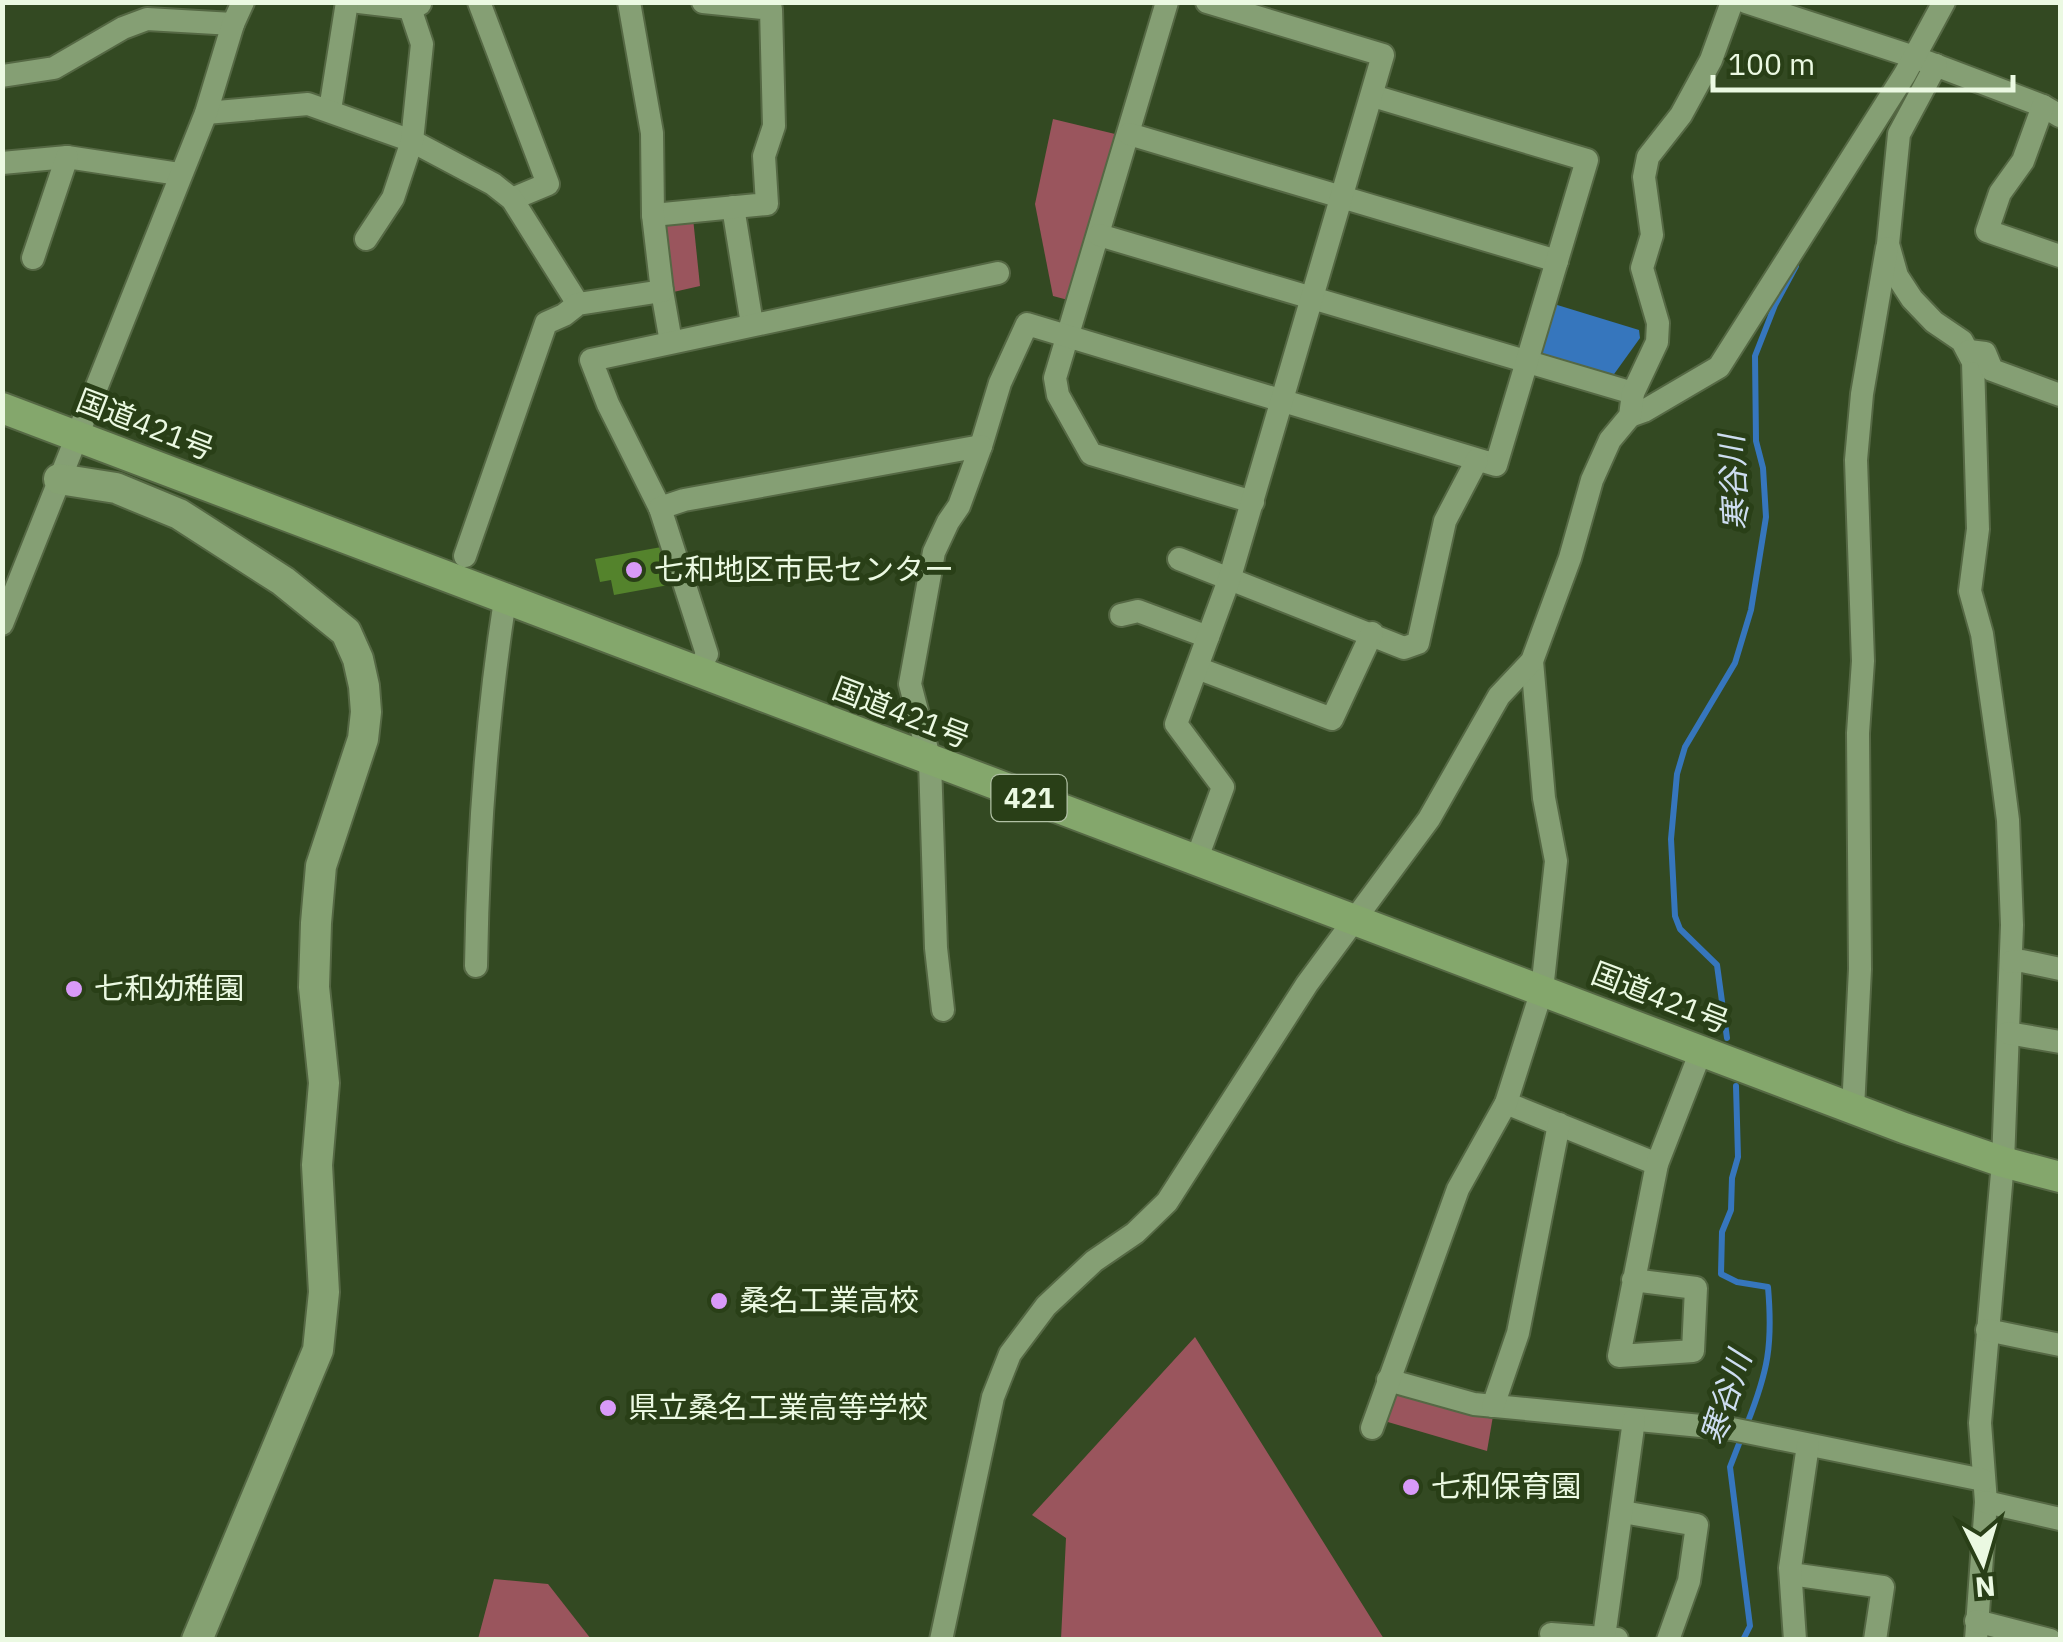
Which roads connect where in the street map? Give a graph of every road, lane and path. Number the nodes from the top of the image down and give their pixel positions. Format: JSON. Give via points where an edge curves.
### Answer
{"nodes":[{"id":1,"x":346,"y":2,"type":"edge"},
{"id":2,"x":359,"y":2,"type":"edge"},
{"id":3,"x":479,"y":2,"type":"edge"},
{"id":4,"x":629,"y":2,"type":"edge"},
{"id":5,"x":704,"y":2,"type":"edge"},
{"id":6,"x":1167,"y":2,"type":"edge"},
{"id":7,"x":1207,"y":2,"type":"edge"},
{"id":8,"x":1732,"y":2,"type":"edge"},
{"id":9,"x":1944,"y":2,"type":"edge"},
{"id":10,"x":414,"y":4,"type":"edge"},
{"id":11,"x":1756,"y":4,"type":"edge"},
{"id":12,"x":238,"y":13,"type":"edge"},
{"id":13,"x":1927,"y":62,"type":"junction"},
{"id":14,"x":2,"y":76,"type":"edge"},
{"id":15,"x":1373,"y":96,"type":"junction"},
{"id":16,"x":330,"y":110,"type":"junction"},
{"id":17,"x":2052,"y":111,"type":"edge"},
{"id":18,"x":206,"y":114,"type":"junction"},
{"id":19,"x":1129,"y":134,"type":"junction"},
{"id":20,"x":412,"y":141,"type":"junction"},
{"id":21,"x":67,"y":157,"type":"junction"},
{"id":22,"x":2,"y":163,"type":"edge"},
{"id":23,"x":179,"y":174,"type":"junction"},
{"id":24,"x":512,"y":199,"type":"junction"},
{"id":25,"x":1342,"y":199,"type":"junction"},
{"id":26,"x":732,"y":208,"type":"junction"},
{"id":27,"x":653,"y":216,"type":"junction"},
{"id":28,"x":1099,"y":235,"type":"junction"},
{"id":29,"x":366,"y":239,"type":"dead end"},
{"id":30,"x":1888,"y":244,"type":"junction"},
{"id":31,"x":2060,"y":256,"type":"edge"},
{"id":32,"x":34,"y":258,"type":"dead end"},
{"id":33,"x":1557,"y":261,"type":"junction"},
{"id":34,"x":998,"y":273,"type":"dead end"},
{"id":35,"x":662,"y":291,"type":"junction"},
{"id":36,"x":1313,"y":298,"type":"junction"},
{"id":37,"x":578,"y":304,"type":"junction"},
{"id":38,"x":752,"y":324,"type":"junction"},
{"id":39,"x":1067,"y":337,"type":"junction"},
{"id":40,"x":671,"y":342,"type":"junction"},
{"id":41,"x":1969,"y":352,"type":"junction"},
{"id":42,"x":1527,"y":362,"type":"junction"},
{"id":43,"x":2060,"y":394,"type":"edge"},
{"id":44,"x":1282,"y":402,"type":"junction"},
{"id":45,"x":1631,"y":405,"type":"junction"},
{"id":46,"x":2,"y":408,"type":"edge"},
{"id":47,"x":76,"y":436,"type":"junction"},
{"id":48,"x":981,"y":446,"type":"junction"},
{"id":49,"x":1476,"y":460,"type":"junction"},
{"id":50,"x":59,"y":479,"type":"junction"},
{"id":51,"x":1252,"y":502,"type":"junction"},
{"id":52,"x":660,"y":508,"type":"junction"},
{"id":53,"x":465,"y":556,"type":"dead end"},
{"id":54,"x":1179,"y":559,"type":"dead end"},
{"id":55,"x":1230,"y":577,"type":"junction"},
{"id":56,"x":10,"y":584,"type":"edge"},
{"id":57,"x":505,"y":600,"type":"junction"},
{"id":58,"x":1121,"y":615,"type":"dead end"},
{"id":59,"x":2,"y":624,"type":"edge"},
{"id":60,"x":1372,"y":633,"type":"junction"},
{"id":61,"x":1208,"y":637,"type":"junction"},
{"id":62,"x":1532,"y":661,"type":"junction"},
{"id":63,"x":1197,"y":668,"type":"junction"},
{"id":64,"x":697,"y":673,"type":"junction"},
{"id":65,"x":930,"y":761,"type":"junction"},
{"id":66,"x":1196,"y":861,"type":"junction"},
{"id":67,"x":1354,"y":920,"type":"junction"},
{"id":68,"x":2011,"y":962,"type":"junction"},
{"id":69,"x":476,"y":966,"type":"dead end"},
{"id":70,"x":2060,"y":969,"type":"edge"},
{"id":71,"x":1542,"y":990,"type":"junction"},
{"id":72,"x":943,"y":1010,"type":"dead end"},
{"id":73,"x":2008,"y":1033,"type":"junction"},
{"id":74,"x":2060,"y":1042,"type":"edge"},
{"id":75,"x":1701,"y":1050,"type":"junction"},
{"id":76,"x":1506,"y":1103,"type":"junction"},
{"id":77,"x":1853,"y":1109,"type":"junction"},
{"id":78,"x":1559,"y":1124,"type":"junction"},
{"id":79,"x":2003,"y":1162,"type":"junction"},
{"id":80,"x":1657,"y":1164,"type":"junction"},
{"id":81,"x":2060,"y":1177,"type":"edge"},
{"id":82,"x":1633,"y":1280,"type":"dead end"},
{"id":83,"x":1986,"y":1330,"type":"junction"},
{"id":84,"x":2060,"y":1345,"type":"edge"},
{"id":85,"x":1388,"y":1380,"type":"junction"},
{"id":86,"x":1493,"y":1406,"type":"junction"},
{"id":87,"x":1634,"y":1420,"type":"junction"},
{"id":88,"x":1372,"y":1428,"type":"dead end"},
{"id":89,"x":1808,"y":1445,"type":"junction"},
{"id":90,"x":1985,"y":1491,"type":"junction"},
{"id":91,"x":1623,"y":1512,"type":"junction"},
{"id":92,"x":2060,"y":1520,"type":"edge"},
{"id":93,"x":1791,"y":1574,"type":"junction"},
{"id":94,"x":1976,"y":1630,"type":"edge"},
{"id":95,"x":1551,"y":1634,"type":"dead end"},
{"id":96,"x":1611,"y":1638,"type":"edge"},
{"id":97,"x":197,"y":1640,"type":"edge"},
{"id":98,"x":941,"y":1640,"type":"edge"},
{"id":99,"x":1668,"y":1640,"type":"edge"},
{"id":100,"x":1795,"y":1640,"type":"edge"},
{"id":101,"x":1874,"y":1640,"type":"edge"},
{"id":102,"x":2050,"y":1640,"type":"edge"}],
"edges":[{"from":1,"to":16,"type":"street"},
{"from":2,"to":10,"type":"street"},
{"from":3,"to":24,"type":"street","via":[[548,184]]},
{"from":4,"to":27,"type":"street","via":[[652,134]]},
{"from":5,"to":26,"type":"street","via":[[772,9],[767,204]]},
{"from":6,"to":19,"type":"street"},
{"from":7,"to":15,"type":"street","via":[[1383,55]]},
{"from":8,"to":45,"type":"street","via":[[1704,74],[1648,157],[1644,177],[1652,235],[1642,268],[1657,342]]},
{"from":9,"to":13,"type":"street"},
{"from":10,"to":20,"type":"street","via":[[422,44]]},
{"from":11,"to":13,"type":"street"},
{"from":12,"to":14,"type":"street","via":[[147,19],[54,68]]},
{"from":12,"to":18,"type":"street"},
{"from":13,"to":17,"type":"street"},
{"from":13,"to":30,"type":"street","via":[[1899,134]]},
{"from":13,"to":45,"type":"street","via":[[1719,366],[1644,411]]},
{"from":15,"to":25,"type":"street"},
{"from":15,"to":33,"type":"street","via":[[1587,160]]},
{"from":16,"to":18,"type":"street","via":[[308,104]]},
{"from":16,"to":20,"type":"street"},
{"from":17,"to":31,"type":"street","via":[[2000,194],[1987,231]]},
{"from":18,"to":23,"type":"street"},
{"from":19,"to":25,"type":"street"},
{"from":19,"to":28,"type":"street"},
{"from":20,"to":24,"type":"street"},
{"from":20,"to":29,"type":"street","via":[[394,198]]},
{"from":21,"to":22,"type":"street"},
{"from":21,"to":23,"type":"street"},
{"from":21,"to":32,"type":"street"},
{"from":23,"to":47,"type":"street"},
{"from":24,"to":37,"type":"street"},
{"from":25,"to":33,"type":"street"},
{"from":25,"to":36,"type":"street"},
{"from":26,"to":27,"type":"street"},
{"from":26,"to":38,"type":"street"},
{"from":27,"to":35,"type":"street"},
{"from":28,"to":36,"type":"street"},
{"from":28,"to":39,"type":"street"},
{"from":30,"to":41,"type":"street","via":[[1912,299]]},
{"from":30,"to":77,"type":"street","via":[[1856,460],[1863,661]]},
{"from":33,"to":42,"type":"street"},
{"from":34,"to":38,"type":"street"},
{"from":35,"to":37,"type":"street"},
{"from":35,"to":40,"type":"street"},
{"from":36,"to":42,"type":"street"},
{"from":36,"to":44,"type":"street"},
{"from":37,"to":53,"type":"street","via":[[546,323]]},
{"from":38,"to":40,"type":"street"},
{"from":39,"to":44,"type":"street"},
{"from":39,"to":48,"type":"street","via":[[1027,324]]},
{"from":39,"to":51,"type":"street","via":[[1055,378],[1058,395],[1091,454]]},
{"from":40,"to":52,"type":"street","via":[[591,360]]},
{"from":41,"to":43,"type":"street","via":[[1984,353],[1992,370]]},
{"from":41,"to":68,"type":"street","via":[[1978,512],[1970,592],[1991,686],[2008,820]]},
{"from":42,"to":45,"type":"street"},
{"from":42,"to":49,"type":"street","via":[[1496,465]]},
{"from":44,"to":49,"type":"street"},
{"from":44,"to":51,"type":"street"},
{"from":45,"to":62,"type":"street","via":[[1592,480]]},
{"from":46,"to":47,"type":"highway","name":"国道421号","number":"421"},
{"from":47,"to":50,"type":"street"},
{"from":47,"to":57,"type":"highway","name":"国道421号","number":"421"},
{"from":48,"to":52,"type":"street"},
{"from":48,"to":65,"type":"street","via":[[934,552],[910,684]]},
{"from":49,"to":60,"type":"street","via":[[1445,521],[1418,644],[1404,648]]},
{"from":50,"to":56,"type":"street"},
{"from":50,"to":97,"type":"street","via":[[116,488],[179,514],[283,581],[346,632],[364,686],[363,739],[321,866],[316,923],[314,986],[324,1083],[317,1165],[324,1292],[318,1350]]},
{"from":51,"to":55,"type":"street"},
{"from":52,"to":64,"type":"street","via":[[707,654]]},
{"from":54,"to":55,"type":"street"},
{"from":55,"to":60,"type":"street"},
{"from":55,"to":61,"type":"street"},
{"from":56,"to":59,"type":"street"},
{"from":57,"to":64,"type":"highway","name":"国道421号","number":"421"},
{"from":57,"to":69,"type":"street","via":[[478,857]]},
{"from":58,"to":61,"type":"street","via":[[1138,611]]},
{"from":60,"to":63,"type":"street","via":[[1332,719]]},
{"from":61,"to":63,"type":"street"},
{"from":62,"to":67,"type":"street","via":[[1499,696],[1430,820]]},
{"from":62,"to":71,"type":"street","via":[[1556,862]]},
{"from":63,"to":66,"type":"street","via":[[1176,724],[1224,786]]},
{"from":64,"to":65,"type":"highway","name":"国道421号","number":"421"},
{"from":65,"to":66,"type":"highway","name":"国道421号","number":"421"},
{"from":65,"to":72,"type":"street"},
{"from":66,"to":67,"type":"highway","name":"国道421号","number":"421"},
{"from":67,"to":71,"type":"highway","name":"国道421号","number":"421"},
{"from":67,"to":98,"type":"street","via":[[1166,1202],[1046,1306],[1010,1354],[993,1397]]},
{"from":68,"to":70,"type":"street"},
{"from":68,"to":73,"type":"street"},
{"from":71,"to":75,"type":"highway","name":"国道421号","number":"421"},
{"from":71,"to":76,"type":"street"},
{"from":73,"to":74,"type":"street"},
{"from":73,"to":79,"type":"street"},
{"from":75,"to":77,"type":"highway","name":"国道421号","number":"421"},
{"from":75,"to":80,"type":"street"},
{"from":76,"to":78,"type":"street"},
{"from":76,"to":85,"type":"street","via":[[1458,1189]]},
{"from":77,"to":79,"type":"highway","name":"国道421号","number":"421"},
{"from":78,"to":80,"type":"street"},
{"from":78,"to":86,"type":"street","via":[[1518,1334]]},
{"from":79,"to":81,"type":"highway","name":"国道421号","number":"421"},
{"from":79,"to":83,"type":"street"},
{"from":80,"to":82,"type":"street"},
{"from":83,"to":84,"type":"street"},
{"from":83,"to":90,"type":"street","via":[[1980,1423]]},
{"from":85,"to":86,"type":"street"},
{"from":85,"to":88,"type":"street"},
{"from":86,"to":87,"type":"street"},
{"from":87,"to":89,"type":"street","via":[[1742,1430]]},
{"from":87,"to":91,"type":"street"},
{"from":89,"to":90,"type":"street"},
{"from":89,"to":93,"type":"street"},
{"from":90,"to":92,"type":"street"},
{"from":90,"to":94,"type":"street"},
{"from":91,"to":96,"type":"street"},
{"from":91,"to":99,"type":"street","via":[[1697,1525],[1689,1581]]},
{"from":93,"to":100,"type":"street"},
{"from":93,"to":101,"type":"street","via":[[1882,1587]]},
{"from":94,"to":102,"type":"street"},
{"from":95,"to":96,"type":"street"}]}
